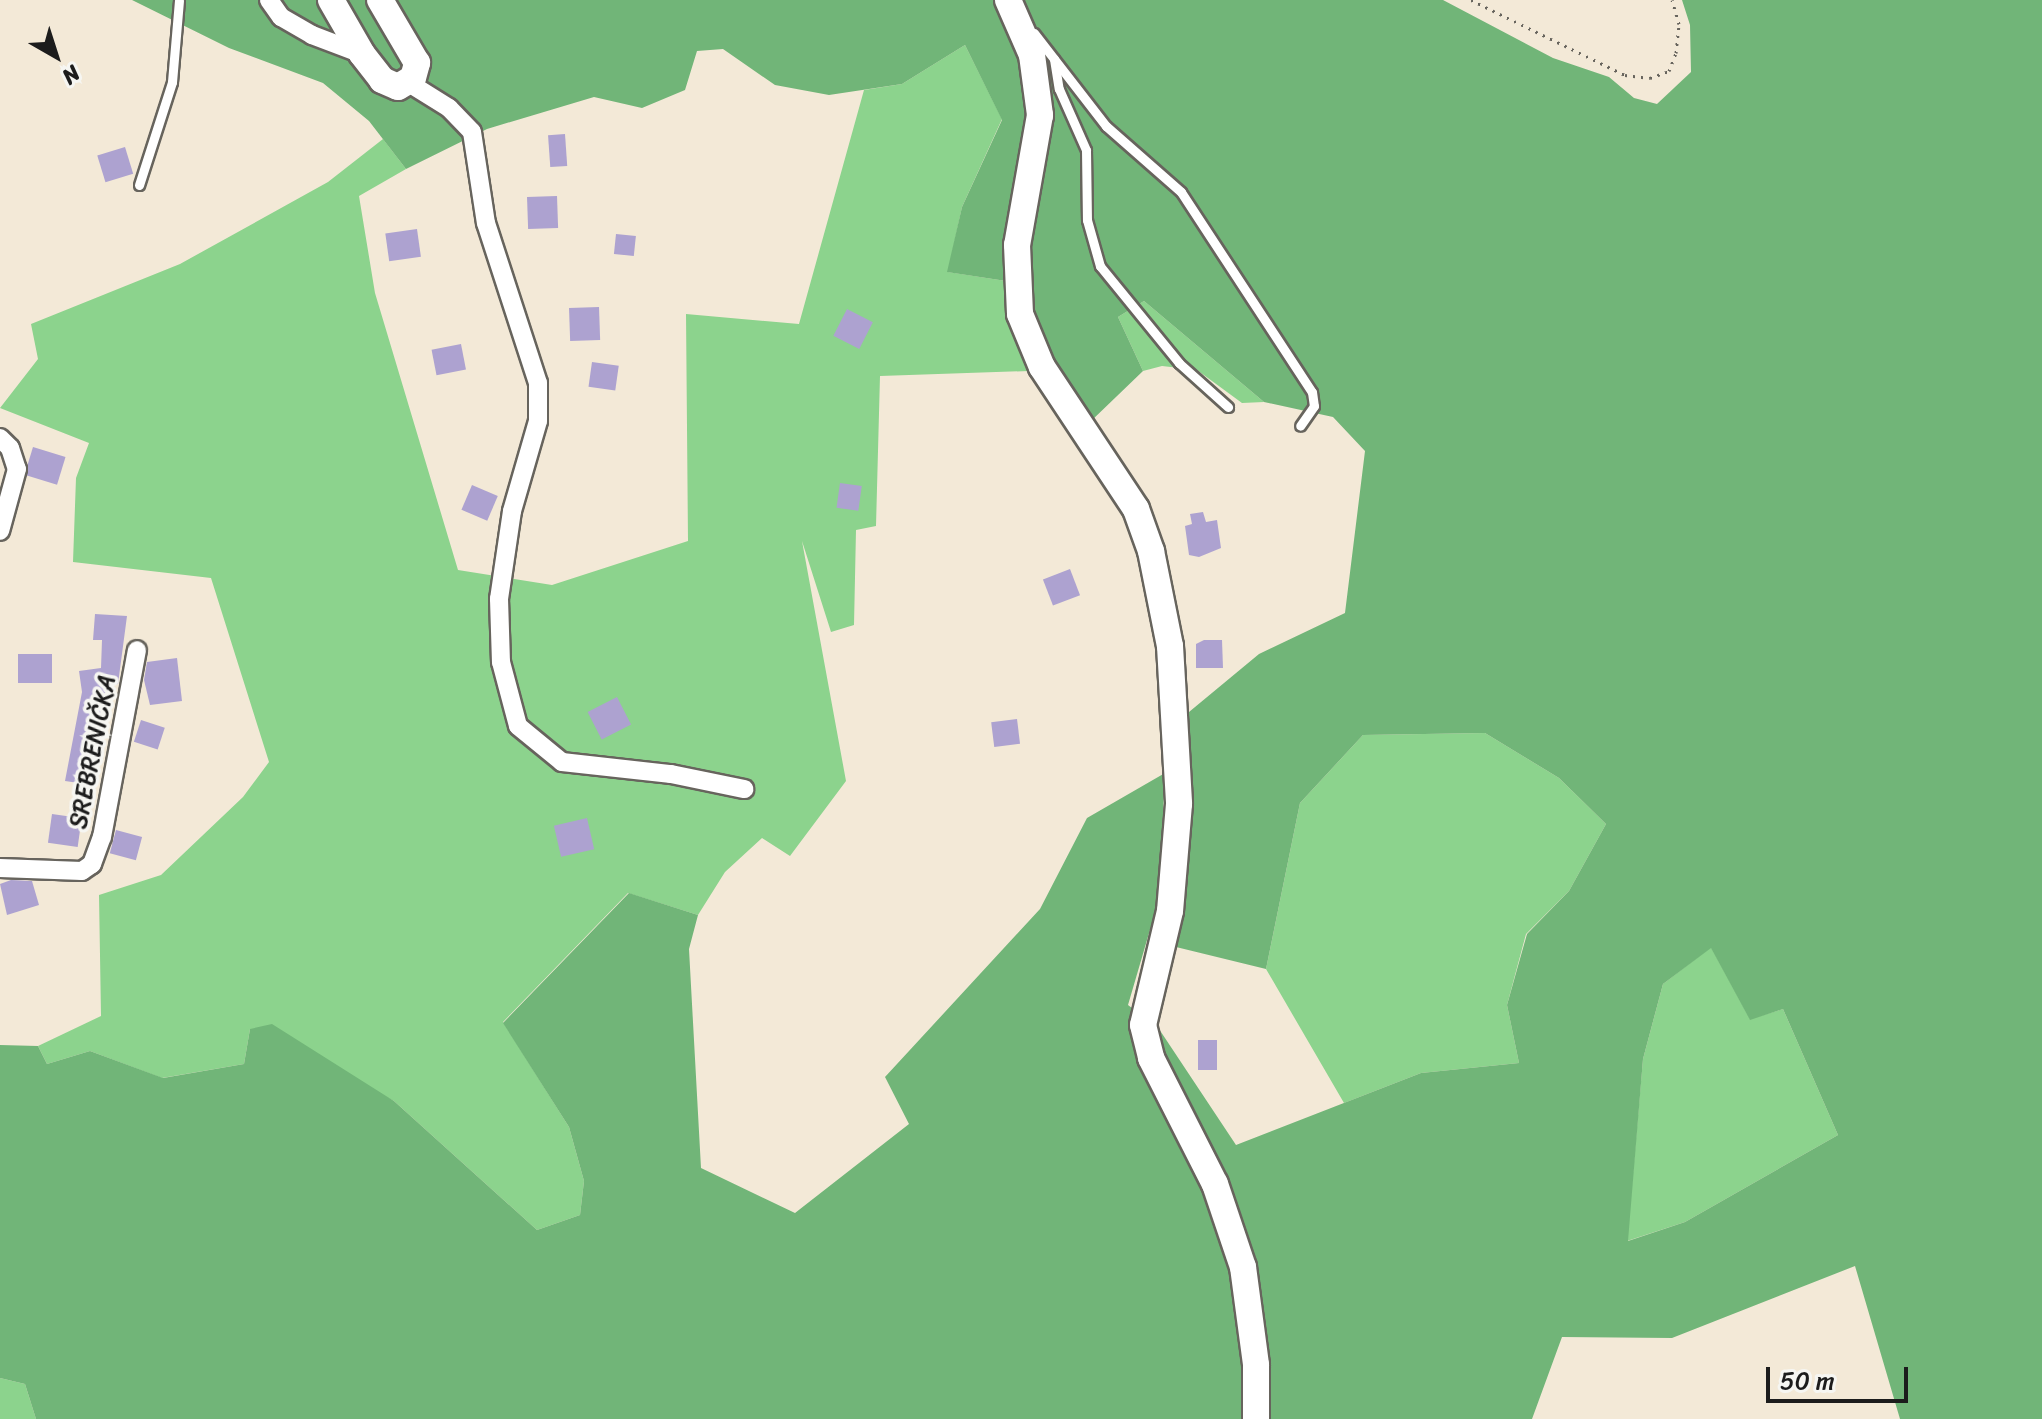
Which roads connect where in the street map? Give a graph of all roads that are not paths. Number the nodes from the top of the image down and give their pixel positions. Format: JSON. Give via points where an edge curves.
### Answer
{"nodes":[{"id":1,"x":179,"y":0,"type":"edge"},
{"id":2,"x":269,"y":0,"type":"edge"},
{"id":3,"x":331,"y":0,"type":"edge"},
{"id":4,"x":380,"y":0,"type":"edge"},
{"id":5,"x":1010,"y":0,"type":"edge"},
{"id":6,"x":362,"y":54,"type":"junction"},
{"id":7,"x":1053,"y":56,"type":"junction"},
{"id":8,"x":409,"y":83,"type":"junction"},
{"id":9,"x":139,"y":185,"type":"dead end"},
{"id":10,"x":1228,"y":407,"type":"dead end"},
{"id":11,"x":1300,"y":426,"type":"dead end"},
{"id":12,"x":0,"y":438,"type":"edge"},
{"id":13,"x":0,"y":531,"type":"edge"},
{"id":14,"x":137,"y":650,"type":"dead end"},
{"id":15,"x":744,"y":789,"type":"dead end"},
{"id":16,"x":0,"y":868,"type":"edge"},
{"id":17,"x":1256,"y":1419,"type":"edge"}],
"edges":[{"from":1,"to":9,"type":"lane","via":[[172,82]]},
{"from":2,"to":6,"type":"street","via":[[281,17],[312,35]]},
{"from":3,"to":6,"type":"main road"},
{"from":4,"to":8,"type":"main road","via":[[415,55],[416,70]]},
{"from":5,"to":7,"type":"lane"},
{"from":5,"to":17,"type":"main road","via":[[1032,55],[1040,115],[1017,245],[1020,314],[1042,367],[1136,509],[1151,551],[1170,646],[1179,804],[1170,911],[1143,1025],[1151,1058],[1215,1184],[1243,1267],[1256,1365]]},
{"from":6,"to":8,"type":"main road","via":[[389,85]]},
{"from":7,"to":10,"type":"lane","via":[[1059,89],[1086,150],[1089,231],[1100,266],[1179,363]]},
{"from":7,"to":11,"type":"lane","via":[[1106,126],[1181,192],[1312,392],[1314,406]]},
{"from":8,"to":15,"type":"street","via":[[449,108],[472,132],[486,223],[538,383],[538,421],[509,523],[499,599],[501,662],[518,726],[562,762],[671,774]]},
{"from":12,"to":13,"type":"street","via":[[17,469]]},
{"from":14,"to":16,"type":"street","name":"SREBRENIČKA","via":[[102,837],[92,864],[82,871]]}]}
